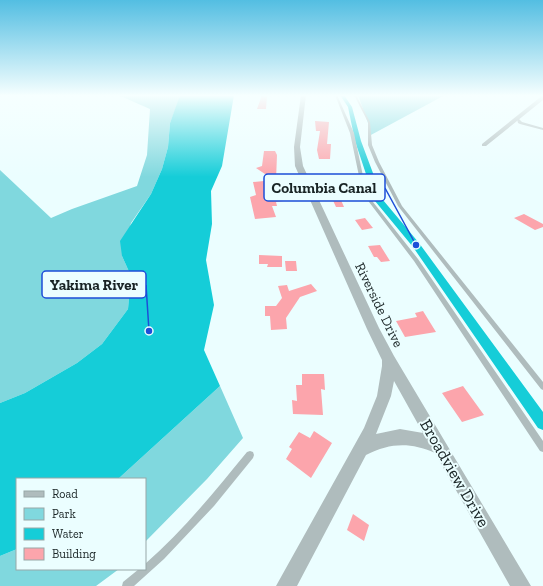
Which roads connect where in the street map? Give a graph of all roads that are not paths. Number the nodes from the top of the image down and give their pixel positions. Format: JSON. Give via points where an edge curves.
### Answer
{"nodes":[{"id":1,"x":300,"y":122,"type":"edge"},
{"id":2,"x":348,"y":122,"type":"edge"},
{"id":3,"x":369,"y":122,"type":"edge"},
{"id":4,"x":513,"y":122,"type":"edge"},
{"id":5,"x":520,"y":122,"type":"edge"},
{"id":6,"x":543,"y":129,"type":"edge"},
{"id":7,"x":484,"y":145,"type":"dead end"},
{"id":8,"x":389,"y":360,"type":"junction"},
{"id":9,"x":543,"y":387,"type":"edge"},
{"id":10,"x":440,"y":447,"type":"junction"},
{"id":11,"x":543,"y":448,"type":"edge"},
{"id":12,"x":361,"y":449,"type":"junction"},
{"id":13,"x":250,"y":455,"type":"dead end"},
{"id":14,"x":146,"y":569,"type":"edge"},
{"id":15,"x":145,"y":570,"type":"edge"},
{"id":16,"x":127,"y":586,"type":"edge"},
{"id":17,"x":286,"y":586,"type":"edge"},
{"id":18,"x":521,"y":586,"type":"edge"}],
"edges":[{"from":1,"to":8,"type":"street","name":"Riverside Drive","via":[[297,146],[299,166]]},
{"from":2,"to":11,"type":"lane","via":[[361,176],[372,202],[416,260]]},
{"from":3,"to":9,"type":"lane","via":[[370,145],[400,206]]},
{"from":4,"to":7,"type":"street"},
{"from":5,"to":6,"type":"lane"},
{"from":8,"to":10,"type":"street","name":"Broadview Drive"},
{"from":8,"to":12,"type":"street","name":"Riverside Drive","via":[[384,396]]},
{"from":10,"to":12,"type":"street","via":[[417,438],[402,436],[374,442]]},
{"from":10,"to":18,"type":"street","name":"Broadview Drive"},
{"from":12,"to":17,"type":"street","name":"Riverside Drive"},
{"from":13,"to":14,"type":"lane","via":[[211,504]]},
{"from":15,"to":16,"type":"lane"}]}
